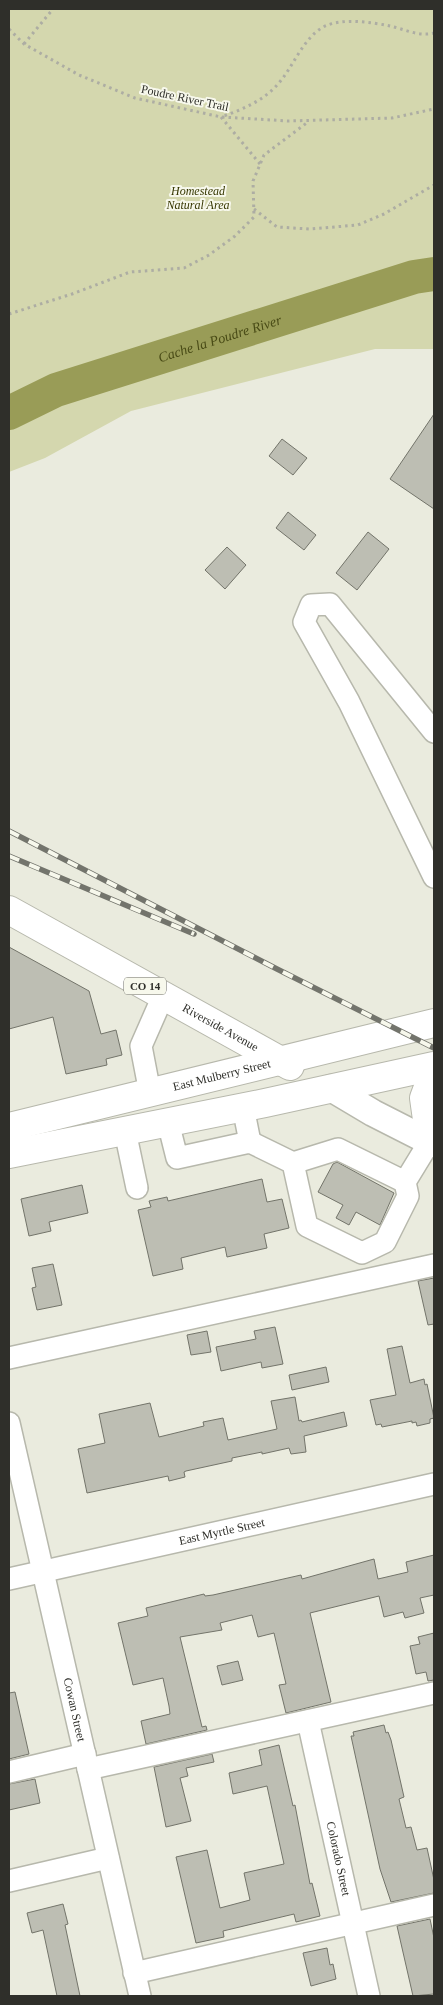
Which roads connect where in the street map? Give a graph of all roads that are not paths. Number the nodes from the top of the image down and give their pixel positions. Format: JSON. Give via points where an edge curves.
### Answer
{"nodes":[{"id":1,"x":434,"y":732,"type":"edge"},
{"id":2,"x":434,"y":877,"type":"edge"},
{"id":3,"x":9,"y":910,"type":"edge"},
{"id":4,"x":163,"y":996,"type":"junction"},
{"id":5,"x":434,"y":1023,"type":"edge"},
{"id":6,"x":282,"y":1061,"type":"junction"},
{"id":7,"x":434,"y":1066,"type":"edge"},
{"id":8,"x":434,"y":1071,"type":"edge"},
{"id":9,"x":331,"y":1088,"type":"junction"},
{"id":10,"x":150,"y":1093,"type":"junction"},
{"id":11,"x":243,"y":1107,"type":"junction"},
{"id":12,"x":168,"y":1122,"type":"junction"},
{"id":13,"x":9,"y":1127,"type":"edge"},
{"id":14,"x":125,"y":1131,"type":"junction"},
{"id":15,"x":250,"y":1142,"type":"junction"},
{"id":16,"x":432,"y":1143,"type":"edge"},
{"id":17,"x":9,"y":1154,"type":"edge"},
{"id":18,"x":293,"y":1163,"type":"junction"},
{"id":19,"x":406,"y":1182,"type":"junction"},
{"id":20,"x":137,"y":1188,"type":"dead end"},
{"id":21,"x":434,"y":1265,"type":"edge"},
{"id":22,"x":9,"y":1358,"type":"edge"},
{"id":23,"x":9,"y":1423,"type":"edge"},
{"id":24,"x":434,"y":1484,"type":"edge"},
{"id":25,"x":43,"y":1571,"type":"junction"},
{"id":26,"x":9,"y":1579,"type":"edge"},
{"id":27,"x":434,"y":1693,"type":"edge"},
{"id":28,"x":308,"y":1721,"type":"junction"},
{"id":29,"x":86,"y":1762,"type":"junction"},
{"id":30,"x":9,"y":1772,"type":"edge"},
{"id":31,"x":108,"y":1858,"type":"junction"},
{"id":32,"x":9,"y":1881,"type":"edge"},
{"id":33,"x":434,"y":1905,"type":"edge"},
{"id":34,"x":354,"y":1923,"type":"junction"},
{"id":35,"x":134,"y":1973,"type":"junction"},
{"id":36,"x":140,"y":1996,"type":"edge"},
{"id":37,"x":370,"y":1996,"type":"edge"}],
"edges":[{"from":1,"to":2,"type":"street","via":[[330,604],[311,605],[304,622],[349,702]]},
{"from":3,"to":4,"type":"highway","name":"Riverside Avenue","number":"CO 14"},
{"from":4,"to":6,"type":"highway","name":"Riverside Avenue","number":"CO 14"},
{"from":4,"to":10,"type":"street","via":[[141,1046]]},
{"from":5,"to":6,"type":"highway","name":"East Mulberry Street"},
{"from":6,"to":9,"type":"highway","name":"Riverside Avenue","number":"CO 14"},
{"from":6,"to":10,"type":"highway","name":"East Mulberry Street"},
{"from":7,"to":9,"type":"highway"},
{"from":8,"to":16,"type":"highway","via":[[424,1098]]},
{"from":9,"to":11,"type":"highway"},
{"from":9,"to":16,"type":"main road","name":"Riverside Avenue"},
{"from":10,"to":13,"type":"highway","name":"East Mulberry Street"},
{"from":11,"to":12,"type":"highway"},
{"from":11,"to":15,"type":"street"},
{"from":12,"to":14,"type":"highway"},
{"from":12,"to":15,"type":"street","via":[[176,1158]]},
{"from":14,"to":17,"type":"highway"},
{"from":14,"to":20,"type":"street"},
{"from":15,"to":18,"type":"street"},
{"from":16,"to":19,"type":"street"},
{"from":18,"to":19,"type":"street","via":[[338,1149]]},
{"from":18,"to":19,"type":"street","via":[[307,1226],[362,1253],[384,1242],[408,1196]]},
{"from":21,"to":22,"type":"street"},
{"from":23,"to":25,"type":"street","name":"Cowan Street"},
{"from":24,"to":25,"type":"street","name":"East Myrtle Street"},
{"from":25,"to":26,"type":"street","name":"East Myrtle Street"},
{"from":25,"to":29,"type":"street","name":"Cowan Street"},
{"from":27,"to":28,"type":"street"},
{"from":28,"to":29,"type":"street"},
{"from":28,"to":34,"type":"street","name":"Colorado Street"},
{"from":29,"to":30,"type":"street"},
{"from":29,"to":31,"type":"street","name":"Cowan Street"},
{"from":31,"to":32,"type":"street"},
{"from":31,"to":35,"type":"street","name":"Cowan Street"},
{"from":33,"to":34,"type":"street"},
{"from":34,"to":35,"type":"street"},
{"from":34,"to":37,"type":"street","name":"Colorado Street"},
{"from":35,"to":36,"type":"street","name":"Cowan Street"}]}
